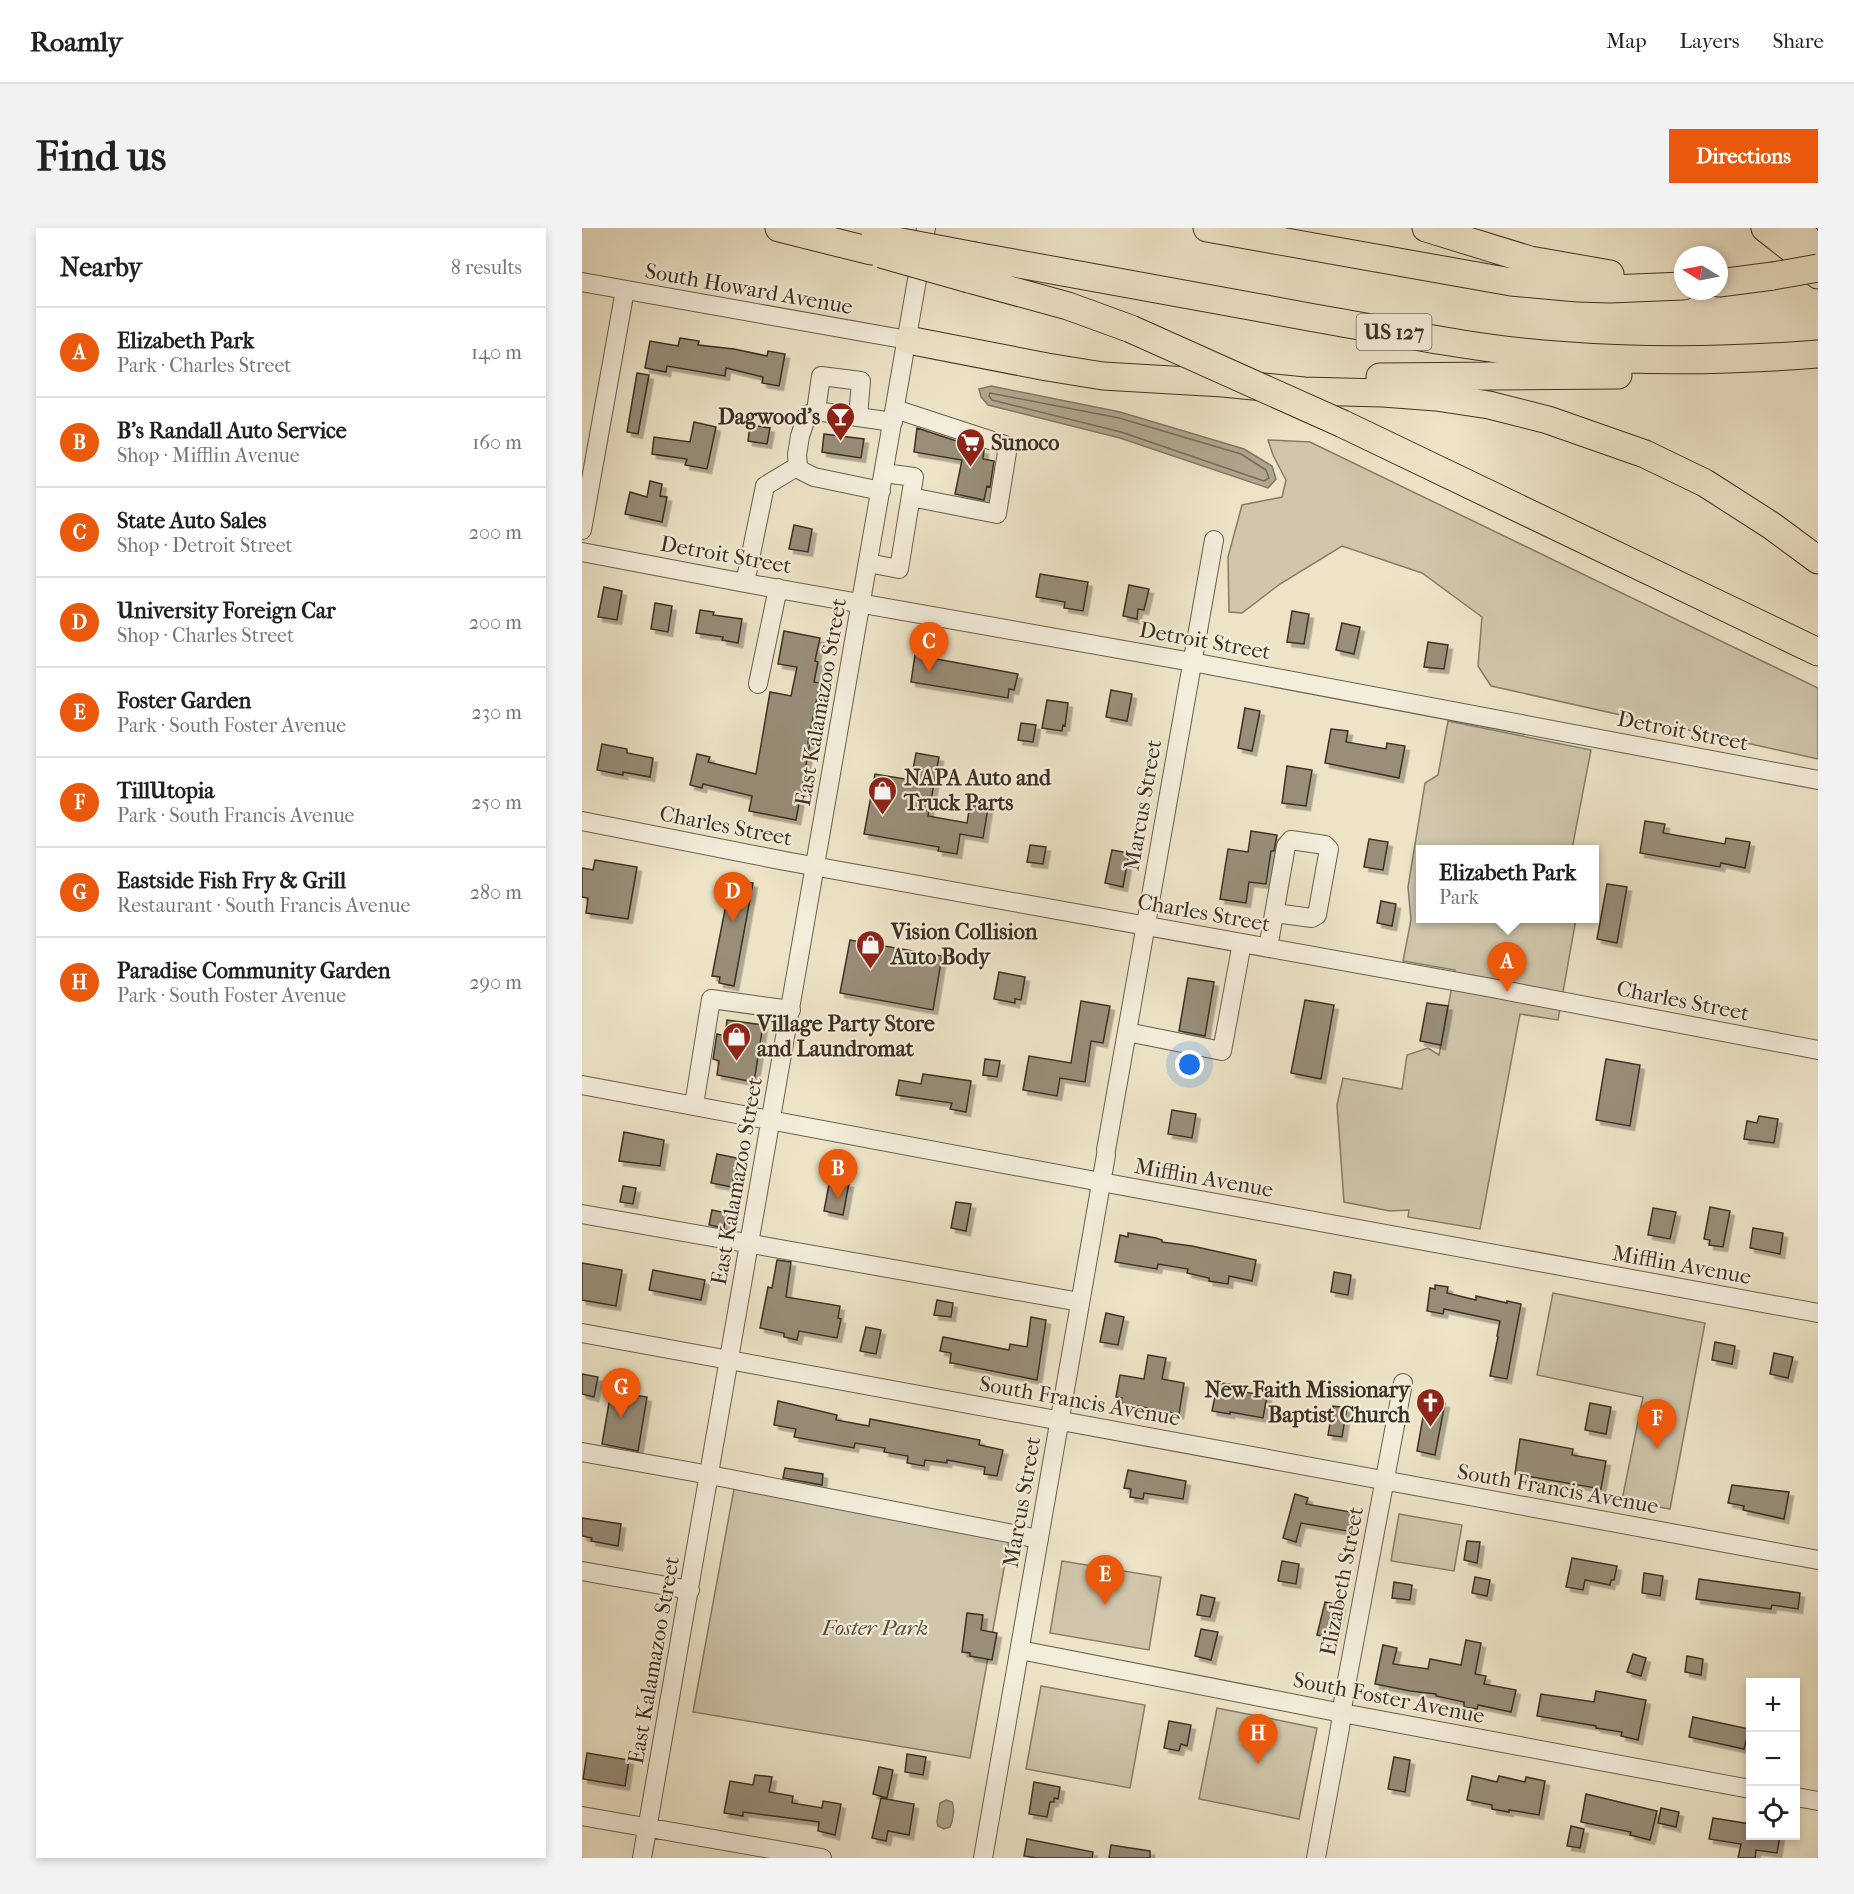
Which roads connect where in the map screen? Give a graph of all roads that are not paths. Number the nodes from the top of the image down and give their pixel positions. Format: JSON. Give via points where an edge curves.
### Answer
{"nodes":[{"id":1,"x":779,"y":228,"type":"edge"},
{"id":2,"x":821,"y":228,"type":"edge"},
{"id":3,"x":926,"y":228,"type":"edge"},
{"id":4,"x":1207,"y":228,"type":"edge"},
{"id":5,"x":1426,"y":228,"type":"edge"},
{"id":6,"x":1765,"y":228,"type":"edge"},
{"id":7,"x":1798,"y":228,"type":"edge"},
{"id":8,"x":873,"y":244,"type":"junction"},
{"id":9,"x":1818,"y":252,"type":"edge"},
{"id":10,"x":972,"y":267,"type":"junction"},
{"id":11,"x":1818,"y":268,"type":"edge"},
{"id":12,"x":1818,"y":275,"type":"edge"},
{"id":13,"x":1773,"y":276,"type":"junction"},
{"id":14,"x":1728,"y":277,"type":"edge"},
{"id":15,"x":1674,"y":278,"type":"edge"},
{"id":16,"x":582,"y":282,"type":"edge"},
{"id":17,"x":1728,"y":283,"type":"edge"},
{"id":18,"x":1674,"y":286,"type":"edge"},
{"id":19,"x":626,"y":290,"type":"junction"},
{"id":20,"x":908,"y":340,"type":"junction"},
{"id":21,"x":1818,"y":354,"type":"edge"},
{"id":22,"x":1756,"y":358,"type":"junction"},
{"id":23,"x":1223,"y":383,"type":"junction"},
{"id":24,"x":816,"y":411,"type":"junction"},
{"id":25,"x":894,"y":416,"type":"junction"},
{"id":26,"x":858,"y":417,"type":"junction"},
{"id":27,"x":798,"y":465,"type":"junction"},
{"id":28,"x":884,"y":473,"type":"junction"},
{"id":29,"x":881,"y":491,"type":"junction"},
{"id":30,"x":910,"y":497,"type":"junction"},
{"id":31,"x":582,"y":530,"type":"edge"},
{"id":32,"x":1214,"y":540,"type":"dead end"},
{"id":33,"x":582,"y":552,"type":"edge"},
{"id":34,"x":1818,"y":560,"type":"edge"},
{"id":35,"x":868,"y":564,"type":"junction"},
{"id":36,"x":745,"y":583,"type":"junction"},
{"id":37,"x":778,"y":588,"type":"junction"},
{"id":38,"x":861,"y":603,"type":"junction"},
{"id":39,"x":1818,"y":652,"type":"edge"},
{"id":40,"x":1192,"y":662,"type":"junction"},
{"id":41,"x":758,"y":684,"type":"dead end"},
{"id":42,"x":1818,"y":780,"type":"edge"},
{"id":43,"x":582,"y":821,"type":"edge"},
{"id":44,"x":816,"y":866,"type":"junction"},
{"id":45,"x":1275,"y":913,"type":"dead end"},
{"id":46,"x":1146,"y":926,"type":"junction"},
{"id":47,"x":1242,"y":943,"type":"junction"},
{"id":48,"x":1268,"y":948,"type":"junction"},
{"id":49,"x":791,"y":1010,"type":"junction"},
{"id":50,"x":1127,"y":1032,"type":"junction"},
{"id":51,"x":1818,"y":1050,"type":"edge"},
{"id":52,"x":582,"y":1085,"type":"edge"},
{"id":53,"x":694,"y":1105,"type":"junction"},
{"id":54,"x":771,"y":1121,"type":"junction"},
{"id":55,"x":1101,"y":1182,"type":"junction"},
{"id":56,"x":582,"y":1214,"type":"edge"},
{"id":57,"x":750,"y":1243,"type":"junction"},
{"id":58,"x":1080,"y":1302,"type":"junction"},
{"id":59,"x":1818,"y":1313,"type":"edge"},
{"id":60,"x":582,"y":1334,"type":"edge"},
{"id":61,"x":729,"y":1361,"type":"junction"},
{"id":62,"x":1403,"y":1383,"type":"dead end"},
{"id":63,"x":1060,"y":1421,"type":"junction"},
{"id":64,"x":582,"y":1452,"type":"edge"},
{"id":65,"x":710,"y":1474,"type":"junction"},
{"id":66,"x":1385,"y":1481,"type":"junction"},
{"id":67,"x":1039,"y":1539,"type":"junction"},
{"id":68,"x":1818,"y":1560,"type":"edge"},
{"id":69,"x":582,"y":1571,"type":"edge"},
{"id":70,"x":690,"y":1590,"type":"junction"},
{"id":71,"x":1020,"y":1650,"type":"junction"},
{"id":72,"x":1342,"y":1713,"type":"junction"},
{"id":73,"x":1746,"y":1788,"type":"edge"},
{"id":74,"x":1800,"y":1798,"type":"edge"},
{"id":75,"x":1818,"y":1801,"type":"edge"},
{"id":76,"x":582,"y":1816,"type":"edge"},
{"id":77,"x":648,"y":1828,"type":"junction"},
{"id":78,"x":642,"y":1858,"type":"edge"},
{"id":79,"x":822,"y":1858,"type":"edge"},
{"id":80,"x":983,"y":1858,"type":"edge"},
{"id":81,"x":1316,"y":1858,"type":"edge"}],
"edges":[{"from":1,"to":8,"type":"highway"},
{"from":2,"to":8,"type":"highway","number":"US 127"},
{"from":3,"to":20,"type":"street","name":"East Kalamazoo Street"},
{"from":4,"to":18,"type":"highway","via":[[1511,282],[1610,289]]},
{"from":5,"to":15,"type":"highway","via":[[1559,266],[1614,275]]},
{"from":6,"to":12,"type":"highway"},
{"from":7,"to":9,"type":"highway"},
{"from":8,"to":10,"type":"highway","number":"US 127","bridge":true},
{"from":10,"to":22,"type":"highway","number":"US 127","via":[[1485,347],[1624,359]]},
{"from":10,"to":39,"type":"highway","bridge":true,"via":[[1131,329],[1344,424]]},
{"from":11,"to":13,"type":"highway","bridge":true},
{"from":13,"to":14,"type":"highway"},
{"from":13,"to":17,"type":"highway"},
{"from":16,"to":19,"type":"street","name":"South Howard Avenue"},
{"from":19,"to":20,"type":"street","name":"South Howard Avenue"},
{"from":19,"to":31,"type":"street"},
{"from":20,"to":23,"type":"highway","via":[[1094,375]]},
{"from":20,"to":25,"type":"street","name":"East Kalamazoo Street"},
{"from":21,"to":22,"type":"highway","number":"US 127"},
{"from":22,"to":23,"type":"highway","via":[[1635,374]]},
{"from":23,"to":34,"type":"highway","via":[[1436,397],[1548,420],[1645,454],[1705,483]]},
{"from":24,"to":26,"type":"street"},
{"from":24,"to":26,"type":"street","via":[[821,376],[861,381]]},
{"from":24,"to":27,"type":"street","via":[[804,420]]},
{"from":25,"to":26,"type":"street"},
{"from":25,"to":28,"type":"street","name":"East Kalamazoo Street"},
{"from":25,"to":30,"type":"street","via":[[1008,446],[997,514]]},
{"from":27,"to":29,"type":"street","via":[[814,477]]},
{"from":27,"to":36,"type":"street","via":[[765,486]]},
{"from":28,"to":29,"type":"street","name":"East Kalamazoo Street"},
{"from":28,"to":30,"type":"street","via":[[914,477]]},
{"from":29,"to":35,"type":"street","name":"East Kalamazoo Street"},
{"from":30,"to":35,"type":"street","via":[[899,569]]},
{"from":32,"to":40,"type":"street","name":"Marcus Street"},
{"from":33,"to":36,"type":"street","name":"Detroit Street"},
{"from":35,"to":38,"type":"street","name":"East Kalamazoo Street"},
{"from":36,"to":37,"type":"street","name":"Detroit Street"},
{"from":37,"to":38,"type":"street","name":"Detroit Street"},
{"from":37,"to":41,"type":"street"},
{"from":38,"to":40,"type":"street","name":"Detroit Street"},
{"from":38,"to":44,"type":"street","name":"East Kalamazoo Street"},
{"from":40,"to":42,"type":"street","name":"Detroit Street"},
{"from":40,"to":46,"type":"street","name":"Marcus Street"},
{"from":43,"to":44,"type":"street","name":"Charles Street"},
{"from":44,"to":46,"type":"street","name":"Charles Street"},
{"from":44,"to":49,"type":"street","name":"East Kalamazoo Street"},
{"from":45,"to":48,"type":"street"},
{"from":46,"to":47,"type":"street","name":"Charles Street"},
{"from":46,"to":50,"type":"street","name":"Marcus Street"},
{"from":47,"to":48,"type":"street","name":"Charles Street"},
{"from":47,"to":50,"type":"street","via":[[1222,1051]]},
{"from":48,"to":51,"type":"street","name":"Charles Street"},
{"from":49,"to":53,"type":"street","via":[[711,999]]},
{"from":49,"to":54,"type":"street","name":"East Kalamazoo Street"},
{"from":50,"to":55,"type":"street","name":"Marcus Street"},
{"from":52,"to":53,"type":"street","name":"Mifflin Avenue"},
{"from":53,"to":54,"type":"street","name":"Mifflin Avenue"},
{"from":54,"to":55,"type":"street","name":"Mifflin Avenue"},
{"from":54,"to":57,"type":"street","name":"East Kalamazoo Street"},
{"from":55,"to":58,"type":"street","name":"Marcus Street"},
{"from":55,"to":59,"type":"street","name":"Mifflin Avenue"},
{"from":56,"to":57,"type":"street"},
{"from":57,"to":58,"type":"street"},
{"from":57,"to":61,"type":"street","name":"East Kalamazoo Street"},
{"from":58,"to":63,"type":"street","name":"Marcus Street"},
{"from":60,"to":61,"type":"street","name":"South Francis Avenue"},
{"from":61,"to":63,"type":"street","name":"South Francis Avenue"},
{"from":61,"to":65,"type":"street","name":"East Kalamazoo Street"},
{"from":62,"to":66,"type":"street","name":"Elizabeth Street"},
{"from":63,"to":66,"type":"street","name":"South Francis Avenue"},
{"from":63,"to":67,"type":"street","name":"Marcus Street"},
{"from":64,"to":65,"type":"street"},
{"from":65,"to":67,"type":"street"},
{"from":65,"to":70,"type":"street","name":"East Kalamazoo Street"},
{"from":66,"to":68,"type":"street","name":"South Francis Avenue"},
{"from":66,"to":72,"type":"street","name":"Elizabeth Street"},
{"from":67,"to":71,"type":"street","name":"Marcus Street"},
{"from":69,"to":70,"type":"street"},
{"from":70,"to":77,"type":"street","name":"East Kalamazoo Street"},
{"from":71,"to":72,"type":"street","name":"South Foster Avenue"},
{"from":71,"to":80,"type":"street","name":"Marcus Street"},
{"from":72,"to":73,"type":"street","name":"South Foster Avenue"},
{"from":72,"to":81,"type":"street","name":"Elizabeth Street"},
{"from":74,"to":75,"type":"street"},
{"from":76,"to":77,"type":"street"},
{"from":77,"to":78,"type":"street","name":"East Kalamazoo Street"},
{"from":77,"to":79,"type":"street"}]}
